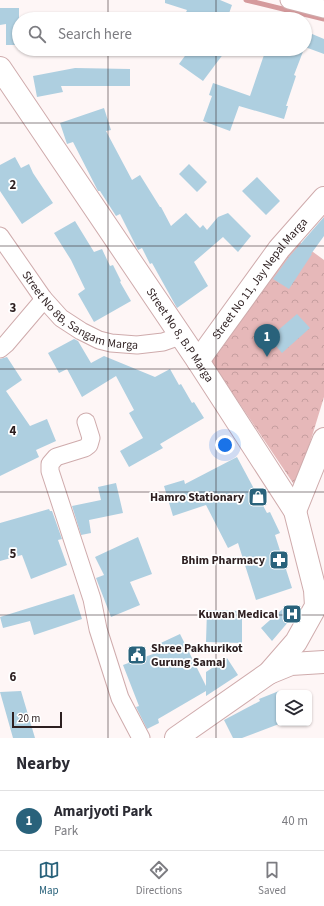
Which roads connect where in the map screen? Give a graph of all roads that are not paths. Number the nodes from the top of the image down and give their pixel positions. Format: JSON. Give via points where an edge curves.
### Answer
{"nodes":[{"id":1,"x":289,"y":0,"type":"edge"},
{"id":2,"x":324,"y":9,"type":"edge"},
{"id":3,"x":0,"y":68,"type":"edge"},
{"id":4,"x":324,"y":198,"type":"edge"},
{"id":5,"x":0,"y":236,"type":"edge"},
{"id":6,"x":43,"y":298,"type":"junction"},
{"id":7,"x":180,"y":336,"type":"junction"},
{"id":8,"x":0,"y":349,"type":"edge"},
{"id":9,"x":198,"y":360,"type":"junction"},
{"id":10,"x":86,"y":422,"type":"dead end"},
{"id":11,"x":324,"y":440,"type":"edge"},
{"id":12,"x":295,"y":511,"type":"junction"},
{"id":13,"x":320,"y":612,"type":"edge"},
{"id":14,"x":324,"y":662,"type":"edge"},
{"id":15,"x":269,"y":673,"type":"junction"},
{"id":16,"x":141,"y":738,"type":"edge"},
{"id":17,"x":176,"y":738,"type":"edge"}],
"edges":[{"from":1,"to":2,"type":"street"},
{"from":3,"to":7,"type":"main road","name":"Street No 8, B.P Marga"},
{"from":4,"to":9,"type":"main road","name":"Street No 11, Jay Nepal Marga","via":[[279,249]]},
{"from":5,"to":6,"type":"street","name":"Street No 8B, Sangam Marga"},
{"from":6,"to":7,"type":"street","name":"Street No 8B, Sangam Marga","via":[[61,318],[99,340],[137,345],[163,342]]},
{"from":6,"to":8,"type":"street"},
{"from":7,"to":9,"type":"main road","name":"Street No 8, B.P Marga"},
{"from":9,"to":12,"type":"main road","name":"Street No 8, B.P Marga"},
{"from":10,"to":16,"type":"street","via":[[91,438],[89,445],[56,458],[50,464],[50,471],[92,599],[98,629],[120,698]]},
{"from":11,"to":12,"type":"main road"},
{"from":12,"to":13,"type":"main road","name":"Street No 8, B.P Marga"},
{"from":13,"to":15,"type":"main road"},
{"from":14,"to":15,"type":"main road","via":[[291,664]]},
{"from":15,"to":17,"type":"main road"}]}
